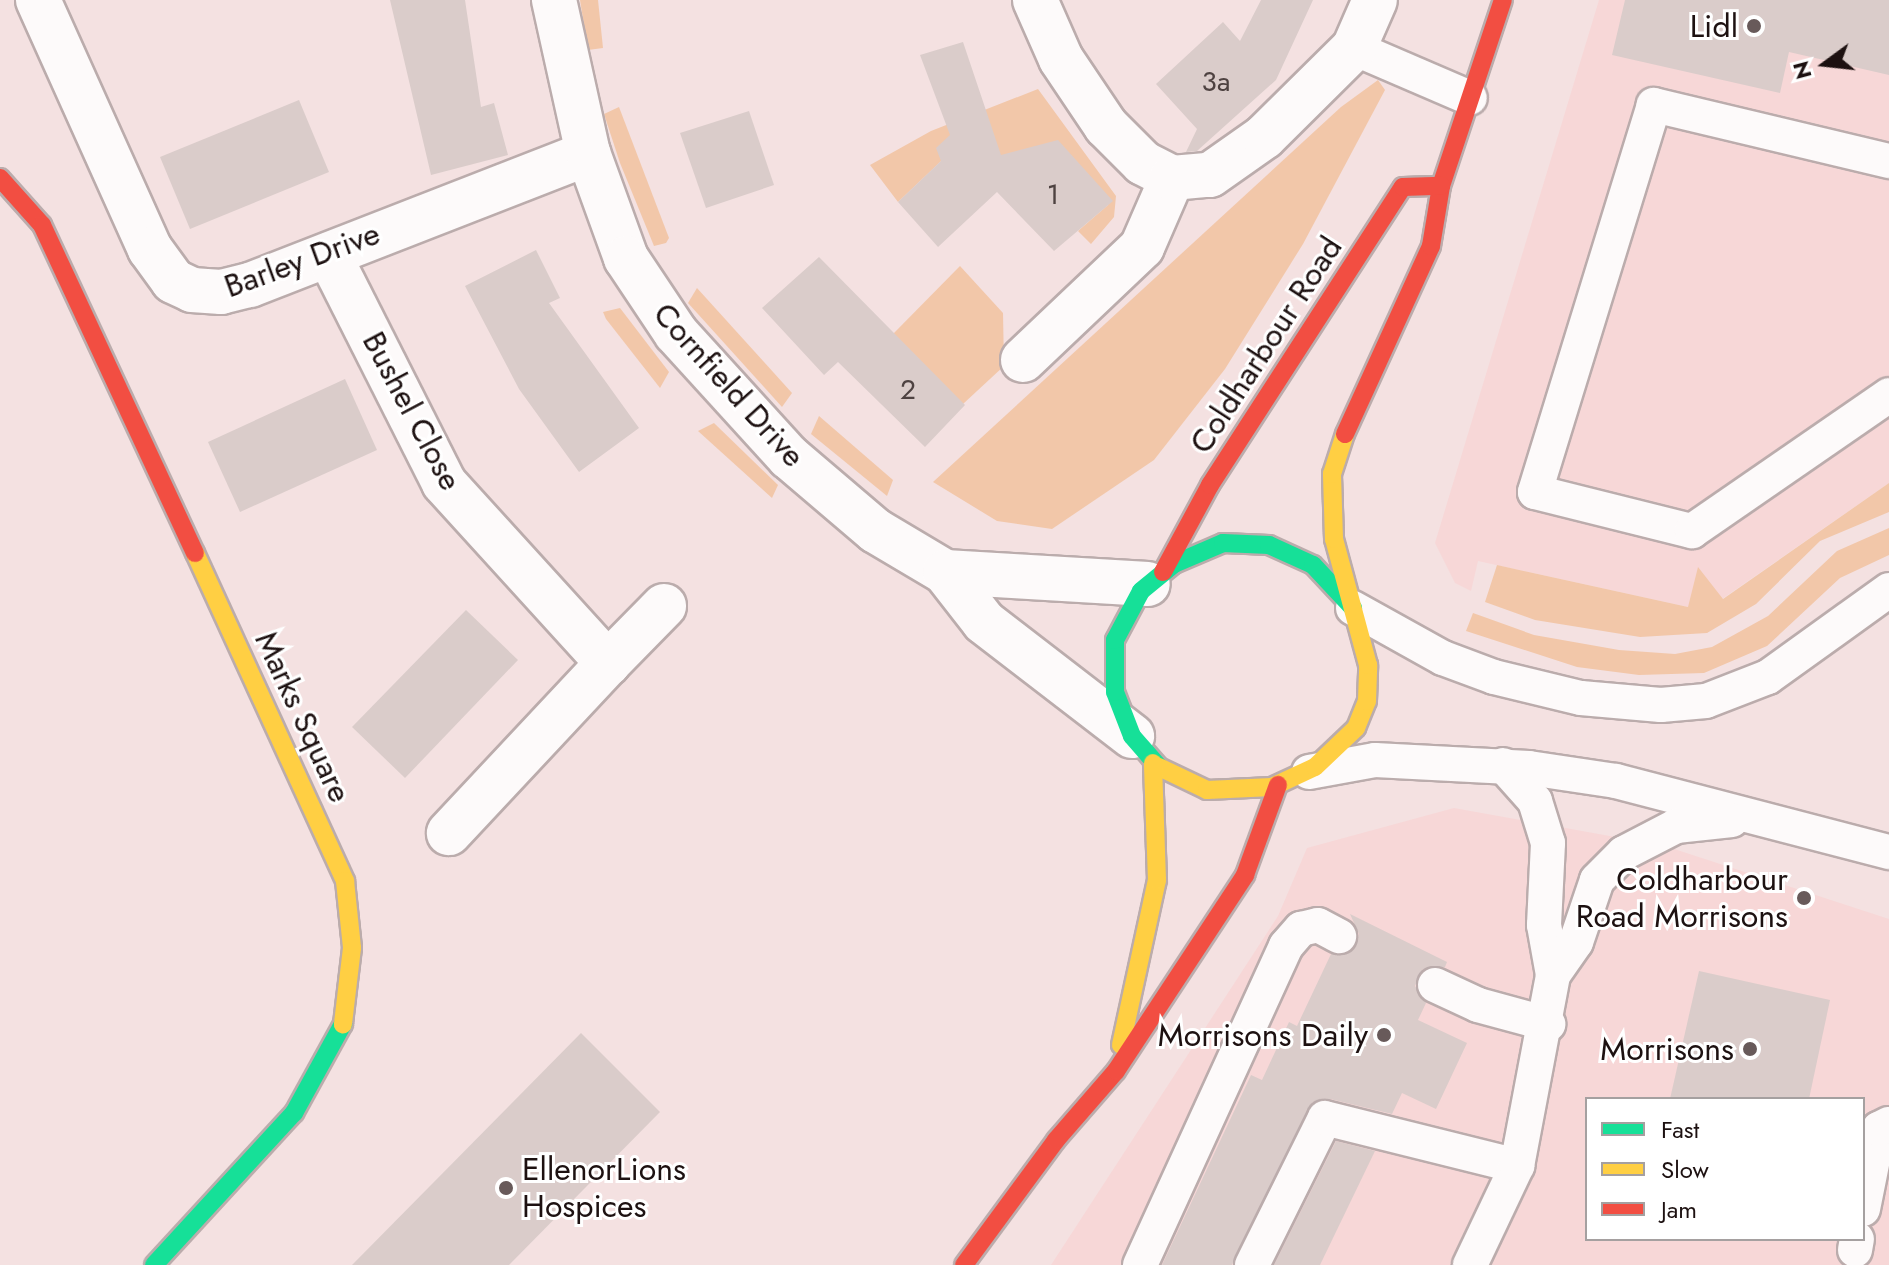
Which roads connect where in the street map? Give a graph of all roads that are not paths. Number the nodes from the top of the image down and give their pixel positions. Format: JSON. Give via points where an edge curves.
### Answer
{"nodes":[{"id":1,"x":38,"y":0,"type":"edge"},
{"id":2,"x":554,"y":0,"type":"edge"},
{"id":3,"x":1035,"y":0,"type":"edge"},
{"id":4,"x":1375,"y":0,"type":"edge"},
{"id":5,"x":1503,"y":0,"type":"edge"},
{"id":6,"x":1354,"y":48,"type":"junction"},
{"id":7,"x":1470,"y":98,"type":"junction"},
{"id":8,"x":588,"y":153,"type":"junction"},
{"id":9,"x":1889,"y":161,"type":"edge"},
{"id":10,"x":0,"y":178,"type":"edge"},
{"id":11,"x":1172,"y":178,"type":"junction"},
{"id":12,"x":1441,"y":186,"type":"junction"},
{"id":13,"x":329,"y":255,"type":"junction"},
{"id":14,"x":1023,"y":360,"type":"dead end"},
{"id":15,"x":1889,"y":395,"type":"edge"},
{"id":16,"x":945,"y":572,"type":"junction"},
{"id":17,"x":1155,"y":578,"type":"junction"},
{"id":18,"x":1889,"y":590,"type":"edge"},
{"id":19,"x":664,"y":606,"type":"dead end"},
{"id":20,"x":1353,"y":608,"type":"junction"},
{"id":21,"x":608,"y":663,"type":"junction"},
{"id":22,"x":1143,"y":749,"type":"junction"},
{"id":23,"x":1503,"y":765,"type":"junction"},
{"id":24,"x":1290,"y":780,"type":"junction"},
{"id":25,"x":1772,"y":821,"type":"junction"},
{"id":26,"x":449,"y":833,"type":"dead end"},
{"id":27,"x":1889,"y":852,"type":"edge"},
{"id":28,"x":1339,"y":936,"type":"dead end"},
{"id":29,"x":1553,"y":975,"type":"junction"},
{"id":30,"x":1435,"y":985,"type":"dead end"},
{"id":31,"x":1548,"y":1024,"type":"junction"},
{"id":32,"x":1116,"y":1071,"type":"junction"},
{"id":33,"x":1889,"y":1124,"type":"edge"},
{"id":34,"x":1517,"y":1166,"type":"junction"},
{"id":35,"x":1865,"y":1199,"type":"edge"},
{"id":36,"x":154,"y":1265,"type":"edge"},
{"id":37,"x":964,"y":1265,"type":"edge"},
{"id":38,"x":1140,"y":1265,"type":"edge"},
{"id":39,"x":1252,"y":1265,"type":"edge"},
{"id":40,"x":1470,"y":1265,"type":"edge"}],
"edges":[{"from":1,"to":13,"type":"street","name":"Barley Drive","via":[[150,249],[173,281],[205,293],[233,290]]},
{"from":2,"to":8,"type":"street","name":"Cornfield Drive"},
{"from":3,"to":11,"type":"street","via":[[1061,59],[1106,126],[1143,163]]},
{"from":4,"to":6,"type":"street"},
{"from":5,"to":7,"type":"street","name":"Coldharbour Road"},
{"from":6,"to":7,"type":"lane"},
{"from":6,"to":11,"type":"street","via":[[1239,158],[1203,177]]},
{"from":7,"to":12,"type":"street","name":"Coldharbour Road"},
{"from":8,"to":13,"type":"street","name":"Barley Drive"},
{"from":8,"to":16,"type":"street","name":"Cornfield Drive","via":[[626,258],[704,367],[814,480],[876,531]]},
{"from":9,"to":15,"type":"lane","via":[[1654,105],[1535,492],[1692,531]]},
{"from":10,"to":36,"type":"street","name":"Marks Square","via":[[42,225],[70,280],[345,881],[352,948],[342,1028],[294,1113]]},
{"from":11,"to":14,"type":"street","via":[[1142,247]]},
{"from":12,"to":17,"type":"street","name":"Coldharbour Road","via":[[1403,187]]},
{"from":12,"to":20,"type":"street","name":"Coldharbour Road","via":[[1431,246],[1354,406],[1332,474],[1331,527]]},
{"from":13,"to":21,"type":"street","name":"Bushel Close","via":[[444,483]]},
{"from":16,"to":17,"type":"street","name":"Cornfield Drive"},
{"from":16,"to":22,"type":"street","name":"Cornfield Drive","via":[[984,622]]},
{"from":17,"to":20,"type":"street","name":"Coldharbour Road","via":[[1211,545],[1258,543],[1313,565]]},
{"from":17,"to":22,"type":"street","name":"Coldharbour Road","via":[[1118,630],[1112,655],[1115,692]]},
{"from":18,"to":20,"type":"lane","via":[[1768,677],[1706,701],[1671,704],[1581,698],[1494,677],[1443,658]]},
{"from":19,"to":21,"type":"street"},
{"from":20,"to":24,"type":"street","name":"Coldharbour Road","via":[[1367,650],[1367,701],[1346,742]]},
{"from":21,"to":26,"type":"street"},
{"from":22,"to":24,"type":"street","name":"Coldharbour Road","via":[[1207,790],[1242,792]]},
{"from":22,"to":32,"type":"street","name":"Coldharbour Road","via":[[1157,880]]},
{"from":23,"to":24,"type":"lane","via":[[1361,760]]},
{"from":23,"to":25,"type":"lane","via":[[1616,781]]},
{"from":23,"to":29,"type":"lane","via":[[1535,801],[1548,843],[1544,925]]},
{"from":24,"to":32,"type":"street","name":"Coldharbour Road","via":[[1245,875]]},
{"from":25,"to":27,"type":"lane"},
{"from":25,"to":29,"type":"lane","via":[[1687,823],[1624,853],[1594,886],[1576,942]]},
{"from":28,"to":38,"type":"lane","via":[[1318,925],[1301,929],[1286,946]]},
{"from":29,"to":31,"type":"lane"},
{"from":30,"to":31,"type":"lane","via":[[1478,1005]]},
{"from":31,"to":34,"type":"lane"},
{"from":32,"to":37,"type":"street","name":"Coldharbour Road","via":[[1056,1140]]},
{"from":33,"to":35,"type":"lane","via":[[1879,1129]]},
{"from":34,"to":39,"type":"lane","via":[[1325,1118]]},
{"from":34,"to":40,"type":"lane"}]}
